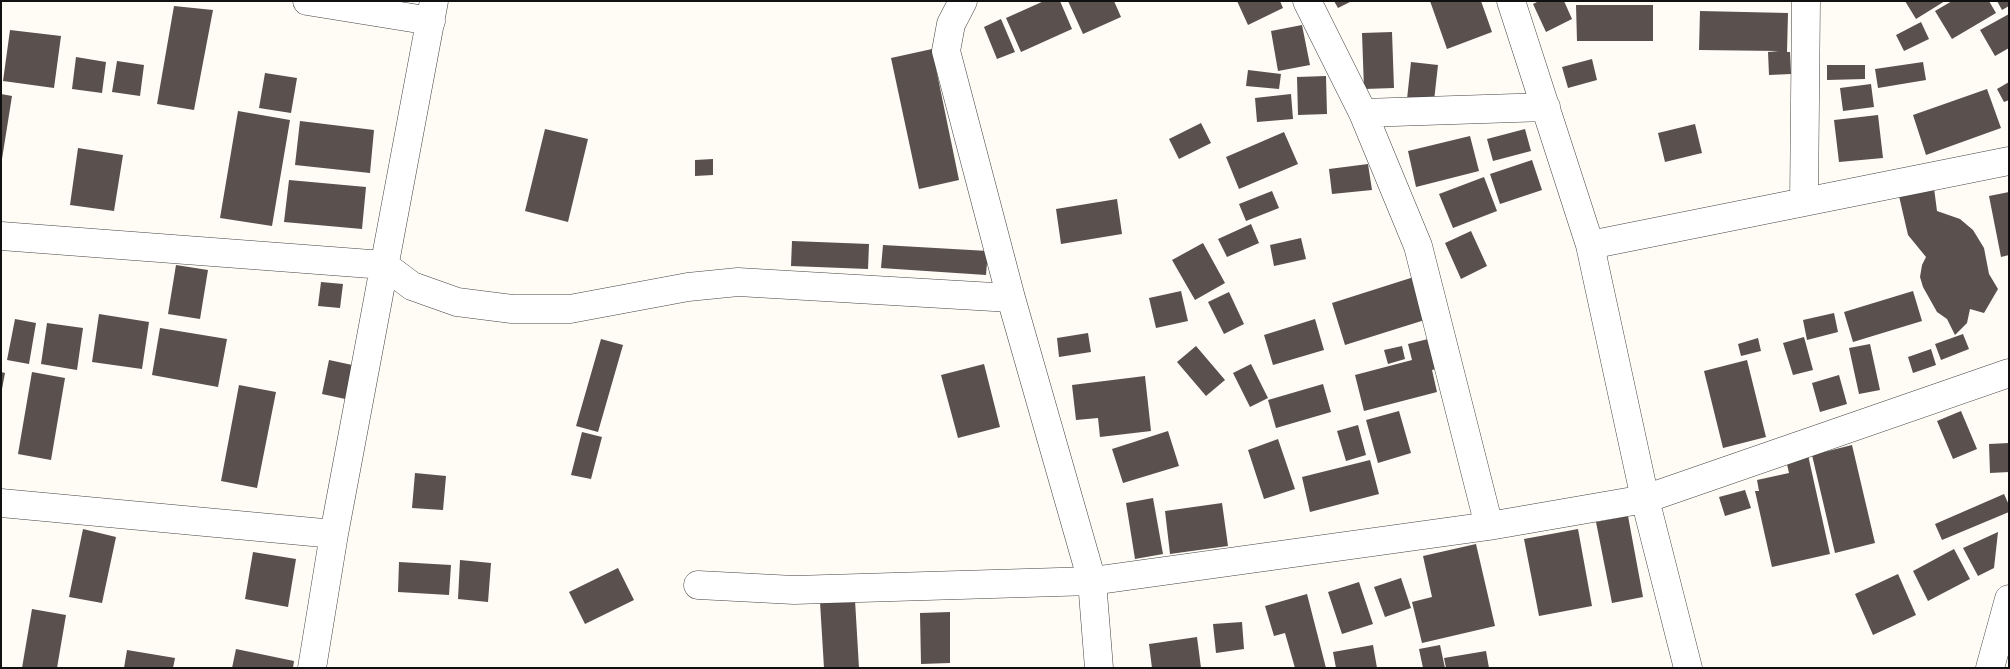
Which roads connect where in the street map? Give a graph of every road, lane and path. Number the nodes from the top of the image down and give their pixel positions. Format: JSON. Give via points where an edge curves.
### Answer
{"nodes":[{"id":1,"x":307,"y":1,"type":"edge"},
{"id":2,"x":963,"y":1,"type":"edge"},
{"id":3,"x":1307,"y":1,"type":"edge"},
{"id":4,"x":1511,"y":1,"type":"edge"},
{"id":5,"x":1806,"y":1,"type":"edge"},
{"id":6,"x":432,"y":11,"type":"edge"},
{"id":7,"x":1546,"y":107,"type":"junction"},
{"id":8,"x":1362,"y":112,"type":"junction"},
{"id":9,"x":2009,"y":160,"type":"edge"},
{"id":10,"x":1804,"y":202,"type":"junction"},
{"id":11,"x":1,"y":236,"type":"edge"},
{"id":12,"x":1590,"y":245,"type":"junction"},
{"id":13,"x":384,"y":266,"type":"junction"},
{"id":14,"x":1011,"y":298,"type":"junction"},
{"id":15,"x":2009,"y":373,"type":"edge"},
{"id":16,"x":1645,"y":499,"type":"junction"},
{"id":17,"x":1,"y":503,"type":"edge"},
{"id":18,"x":1489,"y":526,"type":"junction"},
{"id":19,"x":334,"y":534,"type":"junction"},
{"id":20,"x":1092,"y":581,"type":"junction"},
{"id":21,"x":698,"y":585,"type":"dead end"},
{"id":22,"x":2009,"y":599,"type":"edge"},
{"id":23,"x":312,"y":668,"type":"edge"},
{"id":24,"x":1099,"y":668,"type":"edge"},
{"id":25,"x":1688,"y":668,"type":"edge"},
{"id":26,"x":1990,"y":668,"type":"edge"}],
"edges":[{"from":1,"to":6,"type":"street"},
{"from":2,"to":14,"type":"street","via":[[951,24],[946,51]]},
{"from":3,"to":8,"type":"street"},
{"from":4,"to":7,"type":"street"},
{"from":5,"to":10,"type":"street"},
{"from":6,"to":13,"type":"street"},
{"from":7,"to":8,"type":"street"},
{"from":7,"to":12,"type":"street"},
{"from":8,"to":18,"type":"street","via":[[1418,246]]},
{"from":9,"to":10,"type":"street"},
{"from":10,"to":12,"type":"street"},
{"from":11,"to":13,"type":"street"},
{"from":12,"to":16,"type":"street"},
{"from":13,"to":14,"type":"street","via":[[412,286],[457,302],[512,309],[570,309],[688,287],[738,282]]},
{"from":13,"to":19,"type":"street"},
{"from":14,"to":20,"type":"street"},
{"from":15,"to":16,"type":"street"},
{"from":16,"to":18,"type":"street"},
{"from":16,"to":25,"type":"street"},
{"from":17,"to":19,"type":"street"},
{"from":18,"to":20,"type":"street"},
{"from":19,"to":23,"type":"street"},
{"from":20,"to":21,"type":"street","via":[[794,590]]},
{"from":20,"to":24,"type":"street"},
{"from":22,"to":26,"type":"street"}]}
